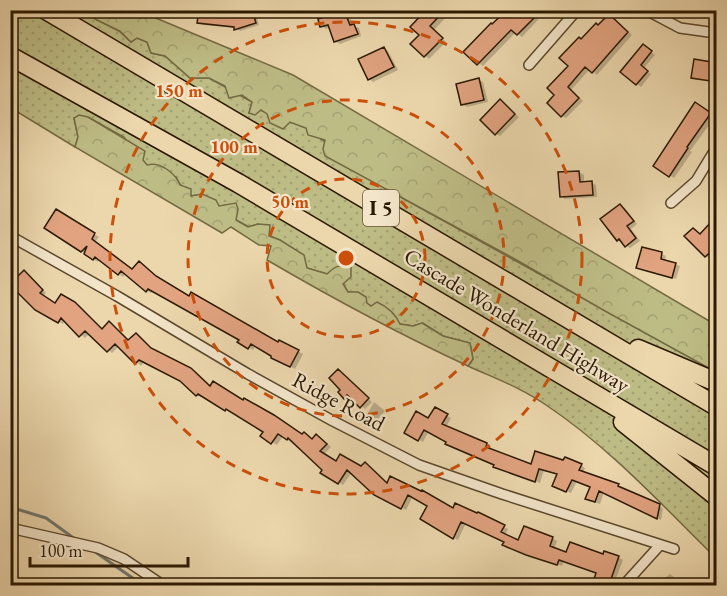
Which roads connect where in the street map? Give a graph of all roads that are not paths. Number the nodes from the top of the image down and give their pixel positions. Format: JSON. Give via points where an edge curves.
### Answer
{"nodes":[{"id":1,"x":46,"y":10,"type":"edge"},
{"id":2,"x":577,"y":10,"type":"edge"},
{"id":3,"x":646,"y":10,"type":"edge"},
{"id":4,"x":717,"y":33,"type":"edge"},
{"id":5,"x":10,"y":56,"type":"edge"},
{"id":6,"x":528,"y":64,"type":"dead end"},
{"id":7,"x":717,"y":148,"type":"edge"},
{"id":8,"x":671,"y":203,"type":"dead end"},
{"id":9,"x":10,"y":236,"type":"edge"},
{"id":10,"x":576,"y":323,"type":"junction"},
{"id":11,"x":567,"y":378,"type":"junction"},
{"id":12,"x":717,"y":382,"type":"edge"},
{"id":13,"x":717,"y":406,"type":"edge"},
{"id":14,"x":717,"y":466,"type":"edge"},
{"id":15,"x":717,"y":495,"type":"edge"},
{"id":16,"x":10,"y":528,"type":"edge"},
{"id":17,"x":660,"y":545,"type":"junction"},
{"id":18,"x":674,"y":549,"type":"dead end"},
{"id":19,"x":164,"y":585,"type":"edge"},
{"id":20,"x":623,"y":585,"type":"edge"}],
"edges":[{"from":1,"to":10,"type":"highway","name":"Cascade Wonderland Highway","number":"I 5"},
{"from":2,"to":6,"type":"street"},
{"from":3,"to":4,"type":"street","via":[[680,28]]},
{"from":5,"to":11,"type":"highway","name":"Cascade Wonderland Highway","number":"I 5","via":[[238,183]]},
{"from":7,"to":8,"type":"street","via":[[696,181]]},
{"from":9,"to":17,"type":"street","name":"Ridge Road","via":[[248,374],[419,465]]},
{"from":10,"to":12,"type":"highway"},
{"from":10,"to":13,"type":"highway","name":"Cascade Wonderland Highway","number":"I 5"},
{"from":11,"to":14,"type":"highway","name":"Cascade Wonderland Highway","number":"I 5"},
{"from":11,"to":15,"type":"highway"},
{"from":16,"to":19,"type":"street","via":[[98,548],[124,559]]},
{"from":17,"to":18,"type":"street","name":"Ridge Road"},
{"from":17,"to":20,"type":"street"}]}
